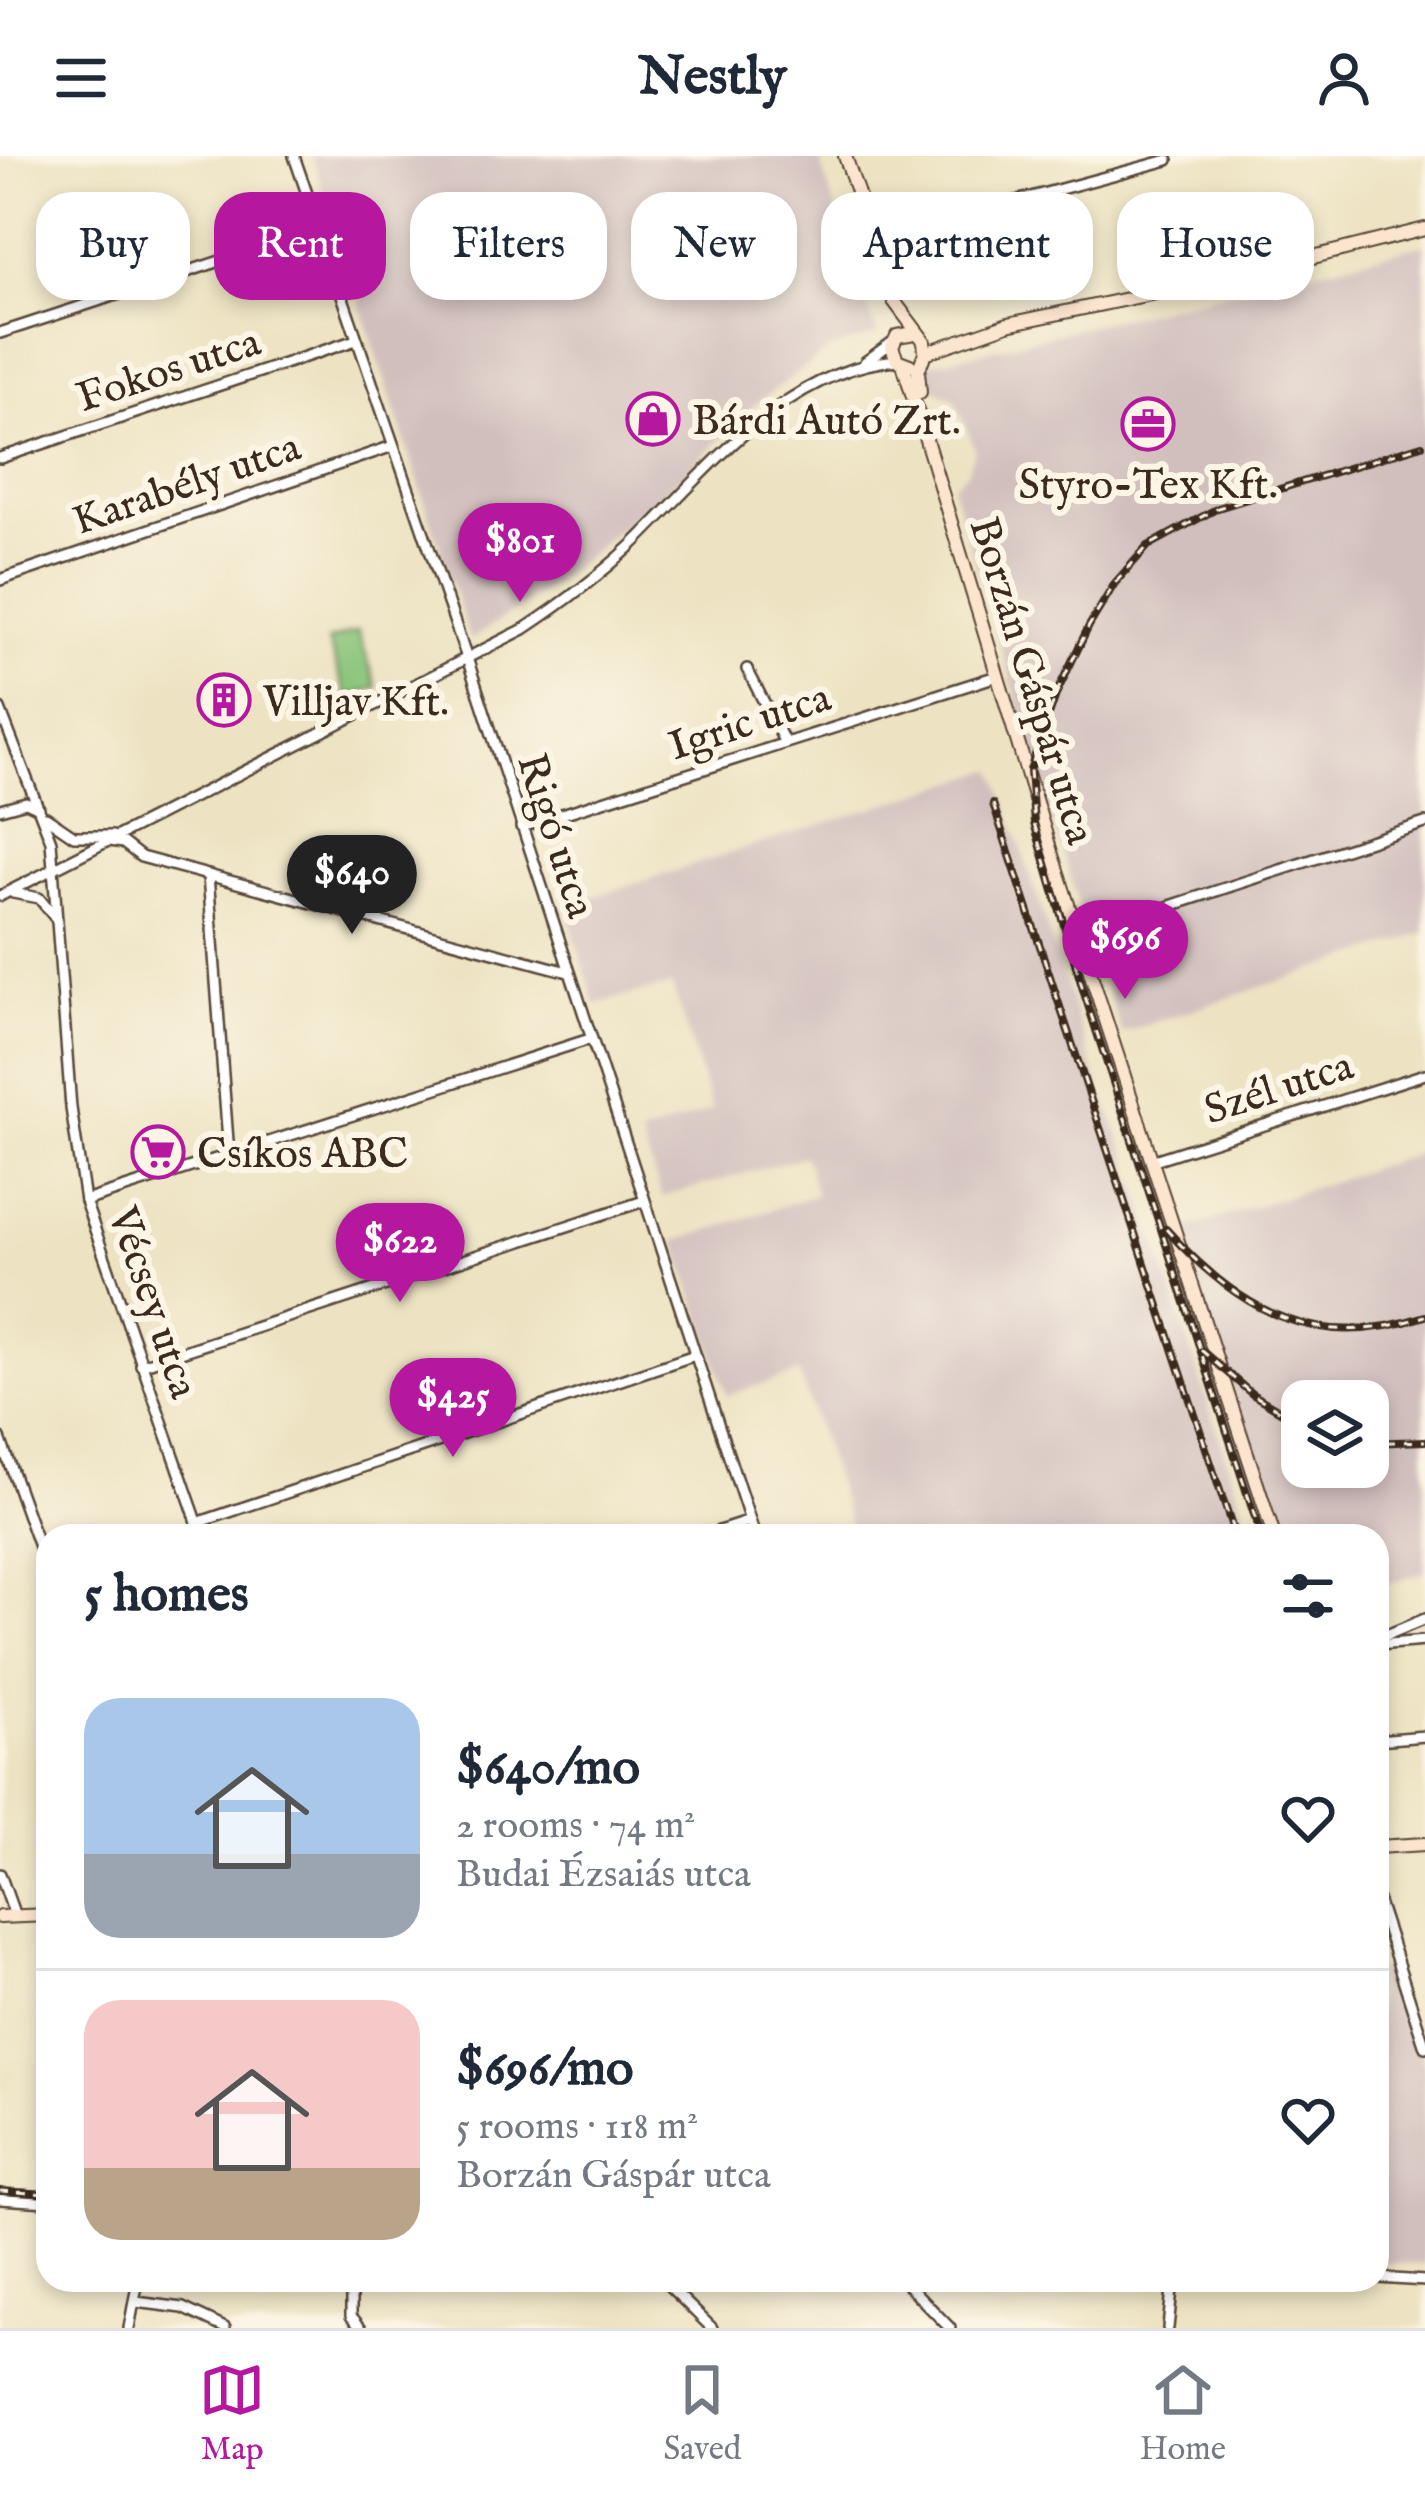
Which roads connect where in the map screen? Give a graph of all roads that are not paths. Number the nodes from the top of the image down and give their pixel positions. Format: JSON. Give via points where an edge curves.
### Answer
{"nodes":[{"id":1,"x":294,"y":156,"type":"edge"},
{"id":2,"x":845,"y":156,"type":"edge"},
{"id":3,"x":1168,"y":160,"type":"dead end"},
{"id":4,"x":306,"y":192,"type":"edge"},
{"id":5,"x":857,"y":192,"type":"edge"},
{"id":6,"x":1050,"y":192,"type":"edge"},
{"id":7,"x":1425,"y":229,"type":"edge"},
{"id":8,"x":214,"y":263,"type":"edge"},
{"id":9,"x":342,"y":300,"type":"edge"},
{"id":10,"x":894,"y":301,"type":"joint"},
{"id":11,"x":0,"y":333,"type":"edge"},
{"id":12,"x":918,"y":334,"type":"junction"},
{"id":13,"x":896,"y":338,"type":"junction"},
{"id":14,"x":958,"y":338,"type":"junction"},
{"id":15,"x":356,"y":340,"type":"junction"},
{"id":16,"x":923,"y":356,"type":"junction"},
{"id":17,"x":900,"y":362,"type":"junction"},
{"id":18,"x":861,"y":365,"type":"junction"},
{"id":19,"x":393,"y":446,"type":"junction"},
{"id":20,"x":0,"y":458,"type":"edge"},
{"id":21,"x":933,"y":460,"type":"junction"},
{"id":22,"x":0,"y":580,"type":"edge"},
{"id":23,"x":467,"y":658,"type":"junction"},
{"id":24,"x":747,"y":669,"type":"dead end"},
{"id":25,"x":997,"y":676,"type":"junction"},
{"id":26,"x":0,"y":709,"type":"edge"},
{"id":27,"x":785,"y":743,"type":"junction"},
{"id":28,"x":26,"y":780,"type":"junction"},
{"id":29,"x":5,"y":807,"type":"edge"},
{"id":30,"x":40,"y":811,"type":"junction"},
{"id":31,"x":1425,"y":823,"type":"edge"},
{"id":32,"x":521,"y":827,"type":"junction"},
{"id":33,"x":130,"y":831,"type":"junction"},
{"id":34,"x":110,"y":842,"type":"junction"},
{"id":35,"x":147,"y":857,"type":"junction"},
{"id":36,"x":55,"y":868,"type":"junction"},
{"id":37,"x":208,"y":875,"type":"junction"},
{"id":38,"x":1,"y":896,"type":"edge"},
{"id":39,"x":59,"y":923,"type":"junction"},
{"id":40,"x":1078,"y":936,"type":"junction"},
{"id":41,"x":568,"y":972,"type":"junction"},
{"id":42,"x":590,"y":1039,"type":"junction"},
{"id":43,"x":1425,"y":1073,"type":"edge"},
{"id":44,"x":229,"y":1155,"type":"junction"},
{"id":45,"x":1151,"y":1161,"type":"junction"},
{"id":46,"x":85,"y":1201,"type":"junction"},
{"id":47,"x":644,"y":1201,"type":"junction"},
{"id":48,"x":695,"y":1354,"type":"junction"},
{"id":49,"x":141,"y":1366,"type":"junction"},
{"id":50,"x":0,"y":1438,"type":"edge"},
{"id":51,"x":750,"y":1521,"type":"junction"},
{"id":52,"x":197,"y":1523,"type":"joint"},
{"id":53,"x":741,"y":1524,"type":"edge"},
{"id":54,"x":751,"y":1524,"type":"edge"},
{"id":55,"x":1270,"y":1524,"type":"edge"},
{"id":56,"x":36,"y":1538,"type":"edge"},
{"id":57,"x":1425,"y":1619,"type":"edge"},
{"id":58,"x":1389,"y":1636,"type":"edge"},
{"id":59,"x":1425,"y":1641,"type":"edge"},
{"id":60,"x":1389,"y":1642,"type":"edge"},
{"id":61,"x":1425,"y":1736,"type":"edge"},
{"id":62,"x":1389,"y":1739,"type":"edge"},
{"id":63,"x":1425,"y":1844,"type":"edge"},
{"id":64,"x":1389,"y":1846,"type":"edge"},
{"id":65,"x":0,"y":1874,"type":"edge"},
{"id":66,"x":8,"y":1916,"type":"edge"},
{"id":67,"x":1389,"y":1936,"type":"edge"},
{"id":68,"x":1425,"y":2047,"type":"edge"},
{"id":69,"x":0,"y":2199,"type":"edge"},
{"id":70,"x":36,"y":2201,"type":"edge"},
{"id":71,"x":1389,"y":2279,"type":"edge"},
{"id":72,"x":1425,"y":2281,"type":"edge"},
{"id":73,"x":137,"y":2292,"type":"edge"},
{"id":74,"x":351,"y":2292,"type":"edge"},
{"id":75,"x":675,"y":2292,"type":"edge"},
{"id":76,"x":915,"y":2292,"type":"edge"},
{"id":77,"x":1172,"y":2292,"type":"edge"},
{"id":78,"x":136,"y":2302,"type":"junction"},
{"id":79,"x":129,"y":2328,"type":"edge"},
{"id":80,"x":225,"y":2328,"type":"edge"},
{"id":81,"x":361,"y":2328,"type":"edge"},
{"id":82,"x":712,"y":2328,"type":"edge"},
{"id":83,"x":950,"y":2328,"type":"edge"},
{"id":84,"x":1168,"y":2328,"type":"edge"}],
"edges":[{"from":1,"to":4,"type":"street","name":"Rigó utca"},
{"from":2,"to":5,"type":"street"},
{"from":3,"to":6,"type":"street"},
{"from":7,"to":14,"type":"street"},
{"from":8,"to":11,"type":"street"},
{"from":9,"to":15,"type":"street","name":"Rigó utca"},
{"from":10,"to":12,"type":"street"},
{"from":10,"to":13,"type":"street","name":"Borzán Gáspár utca"},
{"from":12,"to":13,"type":"street"},
{"from":12,"to":14,"type":"street"},
{"from":12,"to":16,"type":"street","name":"Borzán Gáspár utca"},
{"from":13,"to":17,"type":"street","name":"Borzán Gáspár utca"},
{"from":13,"to":18,"type":"street"},
{"from":14,"to":16,"type":"street"},
{"from":15,"to":19,"type":"street","name":"Rigó utca"},
{"from":15,"to":20,"type":"street","name":"Fokos utca"},
{"from":16,"to":17,"type":"street"},
{"from":16,"to":21,"type":"street","name":"Borzán Gáspár utca","via":[[917,378]]},
{"from":17,"to":18,"type":"street"},
{"from":17,"to":21,"type":"street","name":"Borzán Gáspár utca"},
{"from":18,"to":23,"type":"street","via":[[772,411],[572,597]]},
{"from":19,"to":22,"type":"street","name":"Karabély utca"},
{"from":19,"to":23,"type":"street","name":"Rigó utca"},
{"from":21,"to":25,"type":"street","name":"Borzán Gáspár utca"},
{"from":23,"to":32,"type":"street","name":"Rigó utca"},
{"from":23,"to":33,"type":"street"},
{"from":24,"to":27,"type":"street"},
{"from":25,"to":27,"type":"street","name":"Igric utca"},
{"from":25,"to":40,"type":"street","name":"Borzán Gáspár utca"},
{"from":26,"to":28,"type":"street","name":"Vécsey utca"},
{"from":27,"to":32,"type":"street","name":"Igric utca"},
{"from":28,"to":29,"type":"street","via":[[23,794]]},
{"from":28,"to":30,"type":"street","name":"Vécsey utca"},
{"from":29,"to":30,"type":"street","via":[[26,802]]},
{"from":30,"to":33,"type":"street","via":[[74,836]]},
{"from":30,"to":36,"type":"street","name":"Vécsey utca"},
{"from":31,"to":40,"type":"street"},
{"from":32,"to":41,"type":"street","name":"Rigó utca"},
{"from":33,"to":34,"type":"street"},
{"from":33,"to":35,"type":"street"},
{"from":34,"to":35,"type":"street"},
{"from":34,"to":36,"type":"street"},
{"from":35,"to":37,"type":"street"},
{"from":36,"to":38,"type":"street"},
{"from":36,"to":39,"type":"street","name":"Vécsey utca"},
{"from":37,"to":41,"type":"street"},
{"from":37,"to":44,"type":"street"},
{"from":38,"to":39,"type":"street","via":[[39,898]]},
{"from":39,"to":46,"type":"street","name":"Vécsey utca"},
{"from":40,"to":45,"type":"street","name":"Borzán Gáspár utca"},
{"from":41,"to":42,"type":"street","name":"Rigó utca"},
{"from":42,"to":44,"type":"street"},
{"from":42,"to":47,"type":"street","name":"Rigó utca"},
{"from":43,"to":45,"type":"street","name":"Szél utca"},
{"from":44,"to":46,"type":"street"},
{"from":45,"to":55,"type":"street","name":"Borzán Gáspár utca"},
{"from":46,"to":49,"type":"street","name":"Vécsey utca"},
{"from":47,"to":48,"type":"street","name":"Rigó utca"},
{"from":47,"to":49,"type":"street"},
{"from":48,"to":51,"type":"street","name":"Rigó utca"},
{"from":48,"to":52,"type":"street"},
{"from":49,"to":52,"type":"street","name":"Vécsey utca"},
{"from":50,"to":56,"type":"street"},
{"from":51,"to":53,"type":"street"},
{"from":51,"to":54,"type":"street","name":"Rigó utca"},
{"from":57,"to":58,"type":"street"},
{"from":59,"to":60,"type":"street"},
{"from":61,"to":62,"type":"street"},
{"from":63,"to":64,"type":"street"},
{"from":65,"to":66,"type":"street"},
{"from":67,"to":68,"type":"street"},
{"from":69,"to":70,"type":"street"},
{"from":71,"to":72,"type":"street"},
{"from":73,"to":78,"type":"street"},
{"from":74,"to":81,"type":"street","via":[[351,2316]]},
{"from":75,"to":82,"type":"street"},
{"from":76,"to":83,"type":"street"},
{"from":77,"to":84,"type":"street"},
{"from":78,"to":79,"type":"street"},
{"from":78,"to":80,"type":"street","via":[[183,2308]]}]}
